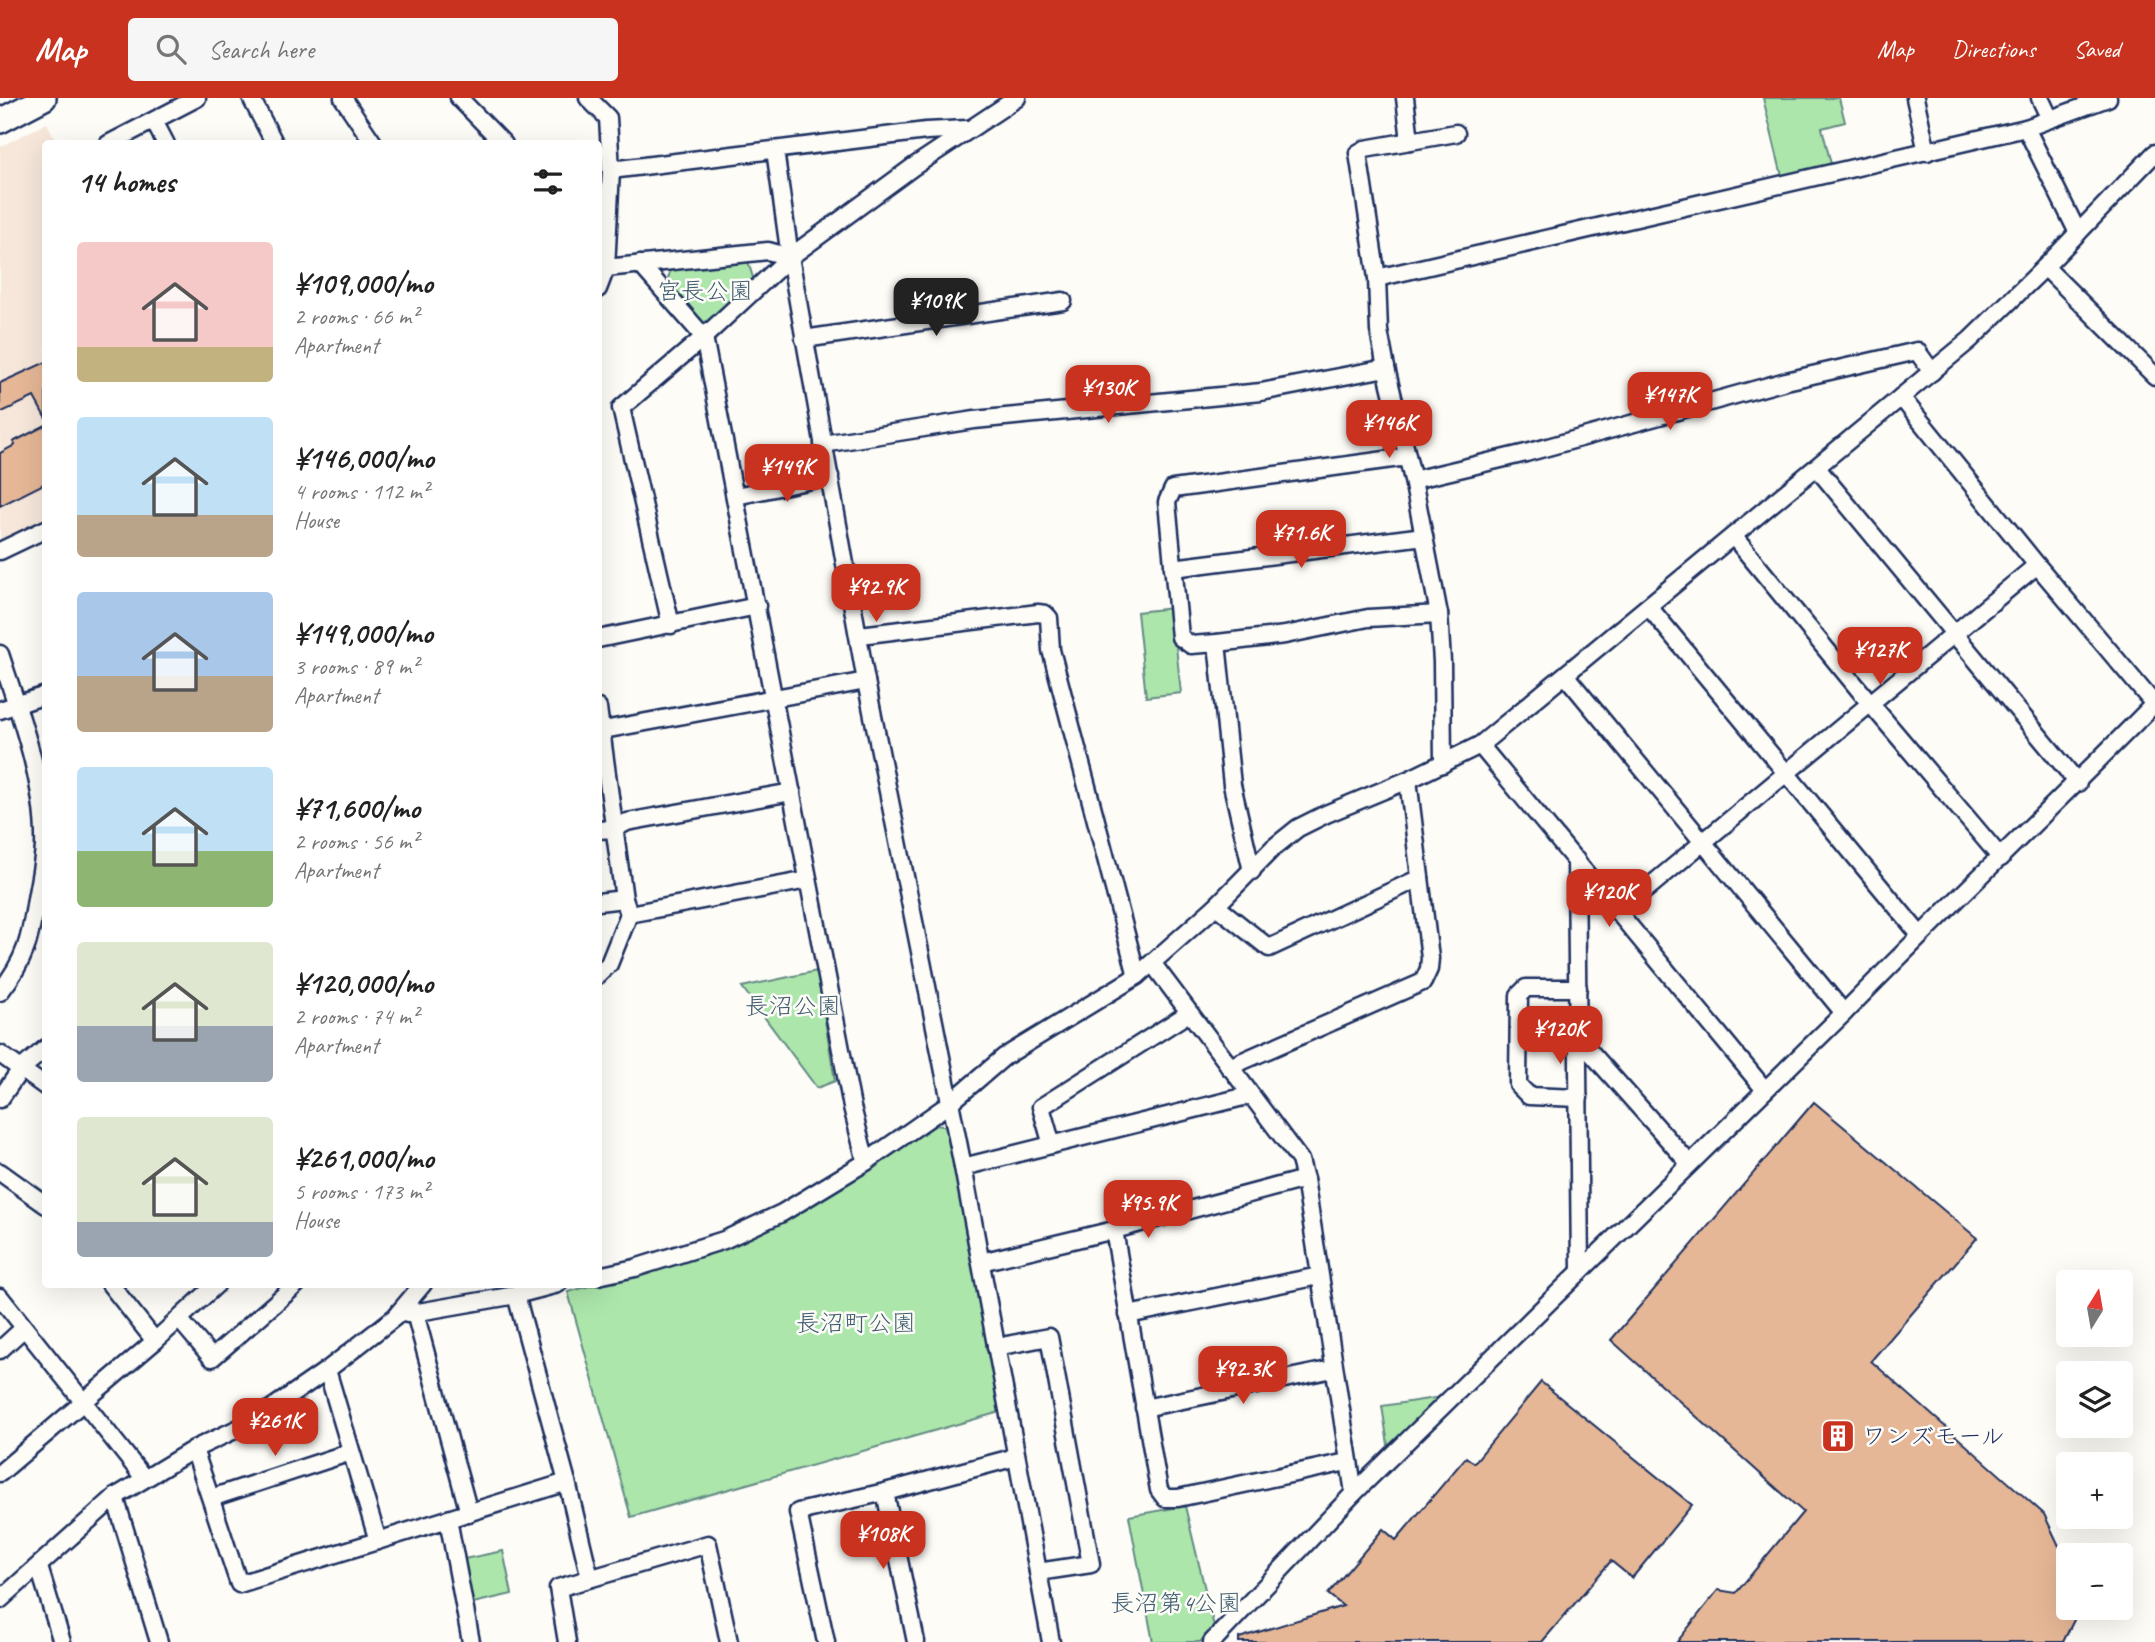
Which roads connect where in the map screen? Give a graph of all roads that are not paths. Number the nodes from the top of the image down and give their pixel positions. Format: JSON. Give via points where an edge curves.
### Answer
{"nodes":[{"id":1,"x":44,"y":98,"type":"edge"},
{"id":2,"x":197,"y":98,"type":"edge"},
{"id":3,"x":251,"y":98,"type":"edge"},
{"id":4,"x":343,"y":98,"type":"edge"},
{"id":5,"x":459,"y":98,"type":"edge"},
{"id":6,"x":588,"y":98,"type":"edge"},
{"id":7,"x":1017,"y":98,"type":"edge"},
{"id":8,"x":1405,"y":98,"type":"edge"},
{"id":9,"x":1915,"y":98,"type":"edge"},
{"id":10,"x":2040,"y":98,"type":"edge"},
{"id":11,"x":2108,"y":98,"type":"edge"},
{"id":12,"x":7,"y":111,"type":"edge"},
{"id":13,"x":2050,"y":120,"type":"junction"},
{"id":14,"x":154,"y":121,"type":"junction"},
{"id":15,"x":2026,"y":128,"type":"junction"},
{"id":16,"x":969,"y":129,"type":"junction"},
{"id":17,"x":1456,"y":133,"type":"dead end"},
{"id":18,"x":116,"y":140,"type":"edge"},
{"id":19,"x":164,"y":140,"type":"edge"},
{"id":20,"x":273,"y":140,"type":"edge"},
{"id":21,"x":371,"y":140,"type":"edge"},
{"id":22,"x":500,"y":140,"type":"edge"},
{"id":23,"x":1410,"y":141,"type":"junction"},
{"id":24,"x":775,"y":150,"type":"junction"},
{"id":25,"x":1927,"y":152,"type":"junction"},
{"id":26,"x":2155,"y":153,"type":"edge"},
{"id":27,"x":611,"y":170,"type":"junction"},
{"id":28,"x":603,"y":205,"type":"edge"},
{"id":29,"x":2078,"y":233,"type":"junction"},
{"id":30,"x":790,"y":257,"type":"junction"},
{"id":31,"x":640,"y":264,"type":"junction"},
{"id":32,"x":2045,"y":267,"type":"junction"},
{"id":33,"x":606,"y":268,"type":"junction"},
{"id":34,"x":602,"y":278,"type":"edge"},
{"id":35,"x":1377,"y":278,"type":"junction"},
{"id":36,"x":1063,"y":301,"type":"dead end"},
{"id":37,"x":704,"y":337,"type":"junction"},
{"id":38,"x":804,"y":339,"type":"junction"},
{"id":39,"x":1386,"y":368,"type":"junction"},
{"id":40,"x":1932,"y":372,"type":"junction"},
{"id":41,"x":2155,"y":376,"type":"edge"},
{"id":42,"x":1900,"y":397,"type":"junction"},
{"id":43,"x":823,"y":443,"type":"junction"},
{"id":44,"x":1407,"y":457,"type":"junction"},
{"id":45,"x":1817,"y":468,"type":"junction"},
{"id":46,"x":830,"y":476,"type":"junction"},
{"id":47,"x":1413,"y":480,"type":"junction"},
{"id":48,"x":736,"y":496,"type":"junction"},
{"id":49,"x":42,"y":531,"type":"edge"},
{"id":50,"x":1424,"y":536,"type":"junction"},
{"id":51,"x":1734,"y":537,"type":"junction"},
{"id":52,"x":0,"y":551,"type":"edge"},
{"id":53,"x":2037,"y":565,"type":"junction"},
{"id":54,"x":1173,"y":568,"type":"junction"},
{"id":55,"x":757,"y":606,"type":"junction"},
{"id":56,"x":1649,"y":607,"type":"junction"},
{"id":57,"x":1439,"y":614,"type":"junction"},
{"id":58,"x":671,"y":625,"type":"junction"},
{"id":59,"x":1954,"y":634,"type":"junction"},
{"id":60,"x":859,"y":635,"type":"junction"},
{"id":61,"x":602,"y":638,"type":"edge"},
{"id":62,"x":1217,"y":643,"type":"junction"},
{"id":63,"x":0,"y":654,"type":"edge"},
{"id":64,"x":1566,"y":676,"type":"junction"},
{"id":65,"x":866,"y":681,"type":"junction"},
{"id":66,"x":42,"y":696,"type":"edge"},
{"id":67,"x":775,"y":698,"type":"junction"},
{"id":68,"x":1870,"y":703,"type":"junction"},
{"id":69,"x":2155,"y":704,"type":"edge"},
{"id":70,"x":16,"y":705,"type":"junction"},
{"id":71,"x":0,"y":710,"type":"edge"},
{"id":72,"x":602,"y":731,"type":"edge"},
{"id":73,"x":1480,"y":745,"type":"junction"},
{"id":74,"x":602,"y":764,"type":"edge"},
{"id":75,"x":1443,"y":764,"type":"junction"},
{"id":76,"x":1786,"y":773,"type":"junction"},
{"id":77,"x":1408,"y":780,"type":"junction"},
{"id":78,"x":2078,"y":783,"type":"junction"},
{"id":79,"x":792,"y":792,"type":"junction"},
{"id":80,"x":42,"y":795,"type":"edge"},
{"id":81,"x":606,"y":829,"type":"edge"},
{"id":82,"x":1703,"y":842,"type":"junction"},
{"id":83,"x":2001,"y":858,"type":"junction"},
{"id":84,"x":1576,"y":860,"type":"junction"},
{"id":85,"x":42,"y":868,"type":"edge"},
{"id":86,"x":1252,"y":871,"type":"junction"},
{"id":87,"x":1420,"y":877,"type":"junction"},
{"id":88,"x":808,"y":880,"type":"junction"},
{"id":89,"x":602,"y":903,"type":"edge"},
{"id":90,"x":626,"y":906,"type":"junction"},
{"id":91,"x":1216,"y":906,"type":"junction"},
{"id":92,"x":1619,"y":912,"type":"junction"},
{"id":93,"x":1920,"y":935,"type":"junction"},
{"id":94,"x":1153,"y":964,"type":"junction"},
{"id":95,"x":602,"y":971,"type":"edge"},
{"id":96,"x":1137,"y":976,"type":"junction"},
{"id":97,"x":1578,"y":988,"type":"junction"},
{"id":98,"x":0,"y":992,"type":"edge"},
{"id":99,"x":1189,"y":1013,"type":"junction"},
{"id":100,"x":1844,"y":1013,"type":"junction"},
{"id":101,"x":1578,"y":1038,"type":"junction"},
{"id":102,"x":42,"y":1051,"type":"edge"},
{"id":103,"x":0,"y":1054,"type":"edge"},
{"id":104,"x":1229,"y":1067,"type":"junction"},
{"id":105,"x":21,"y":1069,"type":"junction"},
{"id":106,"x":42,"y":1084,"type":"edge"},
{"id":107,"x":1765,"y":1090,"type":"junction"},
{"id":108,"x":1251,"y":1095,"type":"junction"},
{"id":109,"x":1579,"y":1098,"type":"junction"},
{"id":110,"x":0,"y":1099,"type":"edge"},
{"id":111,"x":949,"y":1104,"type":"junction"},
{"id":112,"x":1052,"y":1146,"type":"junction"},
{"id":113,"x":866,"y":1162,"type":"junction"},
{"id":114,"x":1689,"y":1163,"type":"junction"},
{"id":115,"x":963,"y":1167,"type":"junction"},
{"id":116,"x":0,"y":1172,"type":"edge"},
{"id":117,"x":1305,"y":1179,"type":"junction"},
{"id":118,"x":42,"y":1202,"type":"edge"},
{"id":119,"x":1114,"y":1230,"type":"junction"},
{"id":120,"x":981,"y":1262,"type":"junction"},
{"id":121,"x":1580,"y":1272,"type":"junction"},
{"id":122,"x":602,"y":1275,"type":"edge"},
{"id":123,"x":1320,"y":1276,"type":"junction"},
{"id":124,"x":113,"y":1288,"type":"edge"},
{"id":125,"x":213,"y":1288,"type":"edge"},
{"id":126,"x":292,"y":1288,"type":"edge"},
{"id":127,"x":420,"y":1288,"type":"edge"},
{"id":128,"x":544,"y":1288,"type":"edge"},
{"id":129,"x":516,"y":1296,"type":"junction"},
{"id":130,"x":0,"y":1297,"type":"edge"},
{"id":131,"x":415,"y":1313,"type":"junction"},
{"id":132,"x":1128,"y":1315,"type":"junction"},
{"id":133,"x":395,"y":1317,"type":"junction"},
{"id":134,"x":179,"y":1319,"type":"junction"},
{"id":135,"x":24,"y":1328,"type":"junction"},
{"id":136,"x":155,"y":1341,"type":"junction"},
{"id":137,"x":996,"y":1348,"type":"junction"},
{"id":138,"x":0,"y":1350,"type":"edge"},
{"id":139,"x":1334,"y":1369,"type":"junction"},
{"id":140,"x":327,"y":1370,"type":"junction"},
{"id":141,"x":83,"y":1402,"type":"junction"},
{"id":142,"x":1144,"y":1408,"type":"junction"},
{"id":143,"x":194,"y":1449,"type":"junction"},
{"id":144,"x":351,"y":1452,"type":"junction"},
{"id":145,"x":1016,"y":1457,"type":"junction"},
{"id":146,"x":1347,"y":1462,"type":"junction"},
{"id":147,"x":0,"y":1474,"type":"edge"},
{"id":148,"x":144,"y":1478,"type":"junction"},
{"id":149,"x":568,"y":1482,"type":"junction"},
{"id":150,"x":885,"y":1492,"type":"junction"},
{"id":151,"x":1354,"y":1493,"type":"junction"},
{"id":152,"x":115,"y":1497,"type":"junction"},
{"id":153,"x":211,"y":1498,"type":"junction"},
{"id":154,"x":468,"y":1513,"type":"junction"},
{"id":155,"x":448,"y":1519,"type":"junction"},
{"id":156,"x":377,"y":1541,"type":"junction"},
{"id":157,"x":39,"y":1567,"type":"junction"},
{"id":158,"x":1038,"y":1572,"type":"junction"},
{"id":159,"x":590,"y":1578,"type":"junction"},
{"id":160,"x":0,"y":1600,"type":"edge"},
{"id":161,"x":62,"y":1642,"type":"edge"},
{"id":162,"x":159,"y":1642,"type":"edge"},
{"id":163,"x":471,"y":1642,"type":"edge"},
{"id":164,"x":567,"y":1642,"type":"edge"},
{"id":165,"x":729,"y":1642,"type":"edge"},
{"id":166,"x":826,"y":1642,"type":"edge"},
{"id":167,"x":916,"y":1642,"type":"edge"},
{"id":168,"x":1051,"y":1642,"type":"edge"},
{"id":169,"x":1212,"y":1642,"type":"edge"}],
"edges":[{"from":1,"to":12,"type":"street"},
{"from":2,"to":14,"type":"street"},
{"from":3,"to":20,"type":"street"},
{"from":4,"to":21,"type":"street"},
{"from":5,"to":22,"type":"street"},
{"from":6,"to":27,"type":"street","via":[[608,118]]},
{"from":7,"to":16,"type":"street"},
{"from":8,"to":23,"type":"street"},
{"from":9,"to":25,"type":"street"},
{"from":10,"to":13,"type":"street"},
{"from":11,"to":13,"type":"street"},
{"from":13,"to":15,"type":"street"},
{"from":14,"to":18,"type":"street"},
{"from":14,"to":19,"type":"street"},
{"from":15,"to":25,"type":"street"},
{"from":15,"to":29,"type":"street"},
{"from":16,"to":24,"type":"street"},
{"from":16,"to":30,"type":"street"},
{"from":17,"to":23,"type":"street"},
{"from":23,"to":35,"type":"street","via":[[1358,153]]},
{"from":24,"to":27,"type":"street"},
{"from":24,"to":30,"type":"street"},
{"from":25,"to":35,"type":"street"},
{"from":26,"to":29,"type":"street"},
{"from":27,"to":28,"type":"street"},
{"from":28,"to":33,"type":"street"},
{"from":29,"to":32,"type":"street"},
{"from":30,"to":31,"type":"street","via":[[768,251]]},
{"from":30,"to":37,"type":"street"},
{"from":30,"to":38,"type":"street"},
{"from":31,"to":33,"type":"street"},
{"from":31,"to":37,"type":"street"},
{"from":32,"to":40,"type":"street"},
{"from":32,"to":41,"type":"street"},
{"from":33,"to":34,"type":"street"},
{"from":35,"to":39,"type":"street"},
{"from":36,"to":38,"type":"street"},
{"from":37,"to":48,"type":"street"},
{"from":37,"to":58,"type":"street","via":[[621,408]]},
{"from":38,"to":43,"type":"street"},
{"from":39,"to":43,"type":"street","via":[[1261,392],[974,420]]},
{"from":39,"to":44,"type":"street"},
{"from":40,"to":42,"type":"street"},
{"from":40,"to":47,"type":"street","via":[[1917,351]]},
{"from":42,"to":45,"type":"street"},
{"from":42,"to":53,"type":"street"},
{"from":43,"to":46,"type":"street"},
{"from":44,"to":47,"type":"street"},
{"from":44,"to":54,"type":"street","via":[[1173,489],[1167,502]]},
{"from":45,"to":51,"type":"street"},
{"from":45,"to":59,"type":"street"},
{"from":46,"to":48,"type":"street"},
{"from":46,"to":60,"type":"street"},
{"from":47,"to":50,"type":"street"},
{"from":48,"to":55,"type":"street"},
{"from":49,"to":52,"type":"street"},
{"from":50,"to":54,"type":"street"},
{"from":50,"to":57,"type":"street"},
{"from":51,"to":56,"type":"street"},
{"from":51,"to":68,"type":"street"},
{"from":53,"to":59,"type":"street"},
{"from":53,"to":69,"type":"street"},
{"from":54,"to":62,"type":"street","via":[[1180,637],[1191,645]]},
{"from":55,"to":58,"type":"street"},
{"from":55,"to":67,"type":"street"},
{"from":56,"to":64,"type":"street"},
{"from":56,"to":76,"type":"street"},
{"from":57,"to":62,"type":"street","via":[[1368,618]]},
{"from":57,"to":75,"type":"street"},
{"from":58,"to":61,"type":"street"},
{"from":59,"to":68,"type":"street"},
{"from":59,"to":78,"type":"street"},
{"from":60,"to":65,"type":"street"},
{"from":60,"to":96,"type":"street","via":[[1038,613],[1049,618],[1051,650]]},
{"from":62,"to":86,"type":"street","via":[[1231,786]]},
{"from":63,"to":70,"type":"street"},
{"from":64,"to":73,"type":"street"},
{"from":64,"to":82,"type":"street"},
{"from":65,"to":67,"type":"street"},
{"from":65,"to":111,"type":"street"},
{"from":66,"to":70,"type":"street"},
{"from":67,"to":72,"type":"street"},
{"from":67,"to":79,"type":"street"},
{"from":68,"to":76,"type":"street"},
{"from":68,"to":83,"type":"street"},
{"from":69,"to":78,"type":"street"},
{"from":70,"to":71,"type":"street"},
{"from":70,"to":80,"type":"street"},
{"from":73,"to":75,"type":"street"},
{"from":73,"to":84,"type":"street"},
{"from":74,"to":81,"type":"street"},
{"from":75,"to":77,"type":"street"},
{"from":76,"to":82,"type":"street"},
{"from":76,"to":93,"type":"street"},
{"from":77,"to":86,"type":"street","via":[[1298,828]]},
{"from":77,"to":87,"type":"street"},
{"from":78,"to":83,"type":"street"},
{"from":79,"to":81,"type":"street"},
{"from":79,"to":88,"type":"street"},
{"from":81,"to":90,"type":"street"},
{"from":82,"to":92,"type":"street"},
{"from":82,"to":100,"type":"street"},
{"from":83,"to":93,"type":"street"},
{"from":84,"to":92,"type":"street"},
{"from":84,"to":97,"type":"street"},
{"from":85,"to":98,"type":"street","via":[[32,933],[15,972]]},
{"from":86,"to":91,"type":"street"},
{"from":87,"to":91,"type":"street","via":[[1269,948]]},
{"from":87,"to":104,"type":"street","via":[[1430,958],[1423,982]]},
{"from":88,"to":90,"type":"street"},
{"from":88,"to":113,"type":"street"},
{"from":89,"to":90,"type":"street"},
{"from":90,"to":95,"type":"street","via":[[609,964]]},
{"from":91,"to":94,"type":"street"},
{"from":92,"to":107,"type":"street"},
{"from":93,"to":100,"type":"street"},
{"from":94,"to":96,"type":"street"},
{"from":94,"to":99,"type":"street"},
{"from":96,"to":111,"type":"street","via":[[1004,1057]]},
{"from":97,"to":101,"type":"street"},
{"from":97,"to":109,"type":"street","via":[[1526,988],[1519,995],[1518,1085],[1530,1096]]},
{"from":99,"to":104,"type":"street"},
{"from":99,"to":112,"type":"street","via":[[1041,1107]]},
{"from":100,"to":107,"type":"street"},
{"from":101,"to":109,"type":"street"},
{"from":101,"to":114,"type":"street"},
{"from":102,"to":105,"type":"street"},
{"from":103,"to":105,"type":"street"},
{"from":104,"to":108,"type":"street"},
{"from":105,"to":106,"type":"street"},
{"from":105,"to":110,"type":"street"},
{"from":107,"to":114,"type":"street"},
{"from":108,"to":112,"type":"street"},
{"from":108,"to":117,"type":"street","via":[[1294,1150]]},
{"from":109,"to":121,"type":"street"},
{"from":111,"to":113,"type":"street"},
{"from":111,"to":115,"type":"street"},
{"from":112,"to":115,"type":"street"},
{"from":113,"to":122,"type":"street","via":[[782,1213],[724,1240]]},
{"from":114,"to":121,"type":"street"},
{"from":115,"to":120,"type":"street"},
{"from":116,"to":118,"type":"street"},
{"from":117,"to":119,"type":"street"},
{"from":117,"to":123,"type":"street"},
{"from":119,"to":120,"type":"street"},
{"from":119,"to":132,"type":"street"},
{"from":120,"to":137,"type":"street"},
{"from":121,"to":151,"type":"street"},
{"from":123,"to":132,"type":"street"},
{"from":123,"to":139,"type":"street"},
{"from":124,"to":136,"type":"street"},
{"from":125,"to":134,"type":"street"},
{"from":126,"to":134,"type":"street","via":[[212,1358]]},
{"from":127,"to":133,"type":"street"},
{"from":128,"to":129,"type":"street"},
{"from":129,"to":131,"type":"street"},
{"from":129,"to":149,"type":"street"},
{"from":130,"to":135,"type":"street"},
{"from":131,"to":133,"type":"street"},
{"from":131,"to":154,"type":"street"},
{"from":132,"to":142,"type":"street"},
{"from":133,"to":140,"type":"street"},
{"from":134,"to":136,"type":"street"},
{"from":135,"to":138,"type":"street"},
{"from":135,"to":141,"type":"street"},
{"from":136,"to":141,"type":"street"},
{"from":137,"to":145,"type":"street"},
{"from":137,"to":158,"type":"street","via":[[1049,1338],[1082,1510],[1091,1564]]},
{"from":139,"to":142,"type":"street"},
{"from":139,"to":146,"type":"street"},
{"from":140,"to":143,"type":"street","via":[[252,1422]]},
{"from":140,"to":144,"type":"street"},
{"from":141,"to":147,"type":"street"},
{"from":141,"to":148,"type":"street"},
{"from":142,"to":146,"type":"street","via":[[1159,1490],[1165,1498]]},
{"from":143,"to":148,"type":"street"},
{"from":143,"to":153,"type":"street"},
{"from":144,"to":153,"type":"street"},
{"from":144,"to":156,"type":"street"},
{"from":145,"to":150,"type":"street"},
{"from":145,"to":158,"type":"street"},
{"from":146,"to":151,"type":"street"},
{"from":148,"to":152,"type":"street"},
{"from":149,"to":154,"type":"street"},
{"from":149,"to":159,"type":"street"},
{"from":150,"to":166,"type":"street","via":[[798,1512]]},
{"from":150,"to":167,"type":"street"},
{"from":151,"to":169,"type":"street"},
{"from":152,"to":157,"type":"street"},
{"from":152,"to":162,"type":"street"},
{"from":153,"to":156,"type":"street","via":[[239,1584]]},
{"from":154,"to":155,"type":"street"},
{"from":155,"to":156,"type":"street"},
{"from":155,"to":163,"type":"street"},
{"from":157,"to":160,"type":"street"},
{"from":157,"to":161,"type":"street"},
{"from":158,"to":168,"type":"street"},
{"from":159,"to":164,"type":"street","via":[[558,1588]]},
{"from":159,"to":165,"type":"street","via":[[708,1544]]}]}
